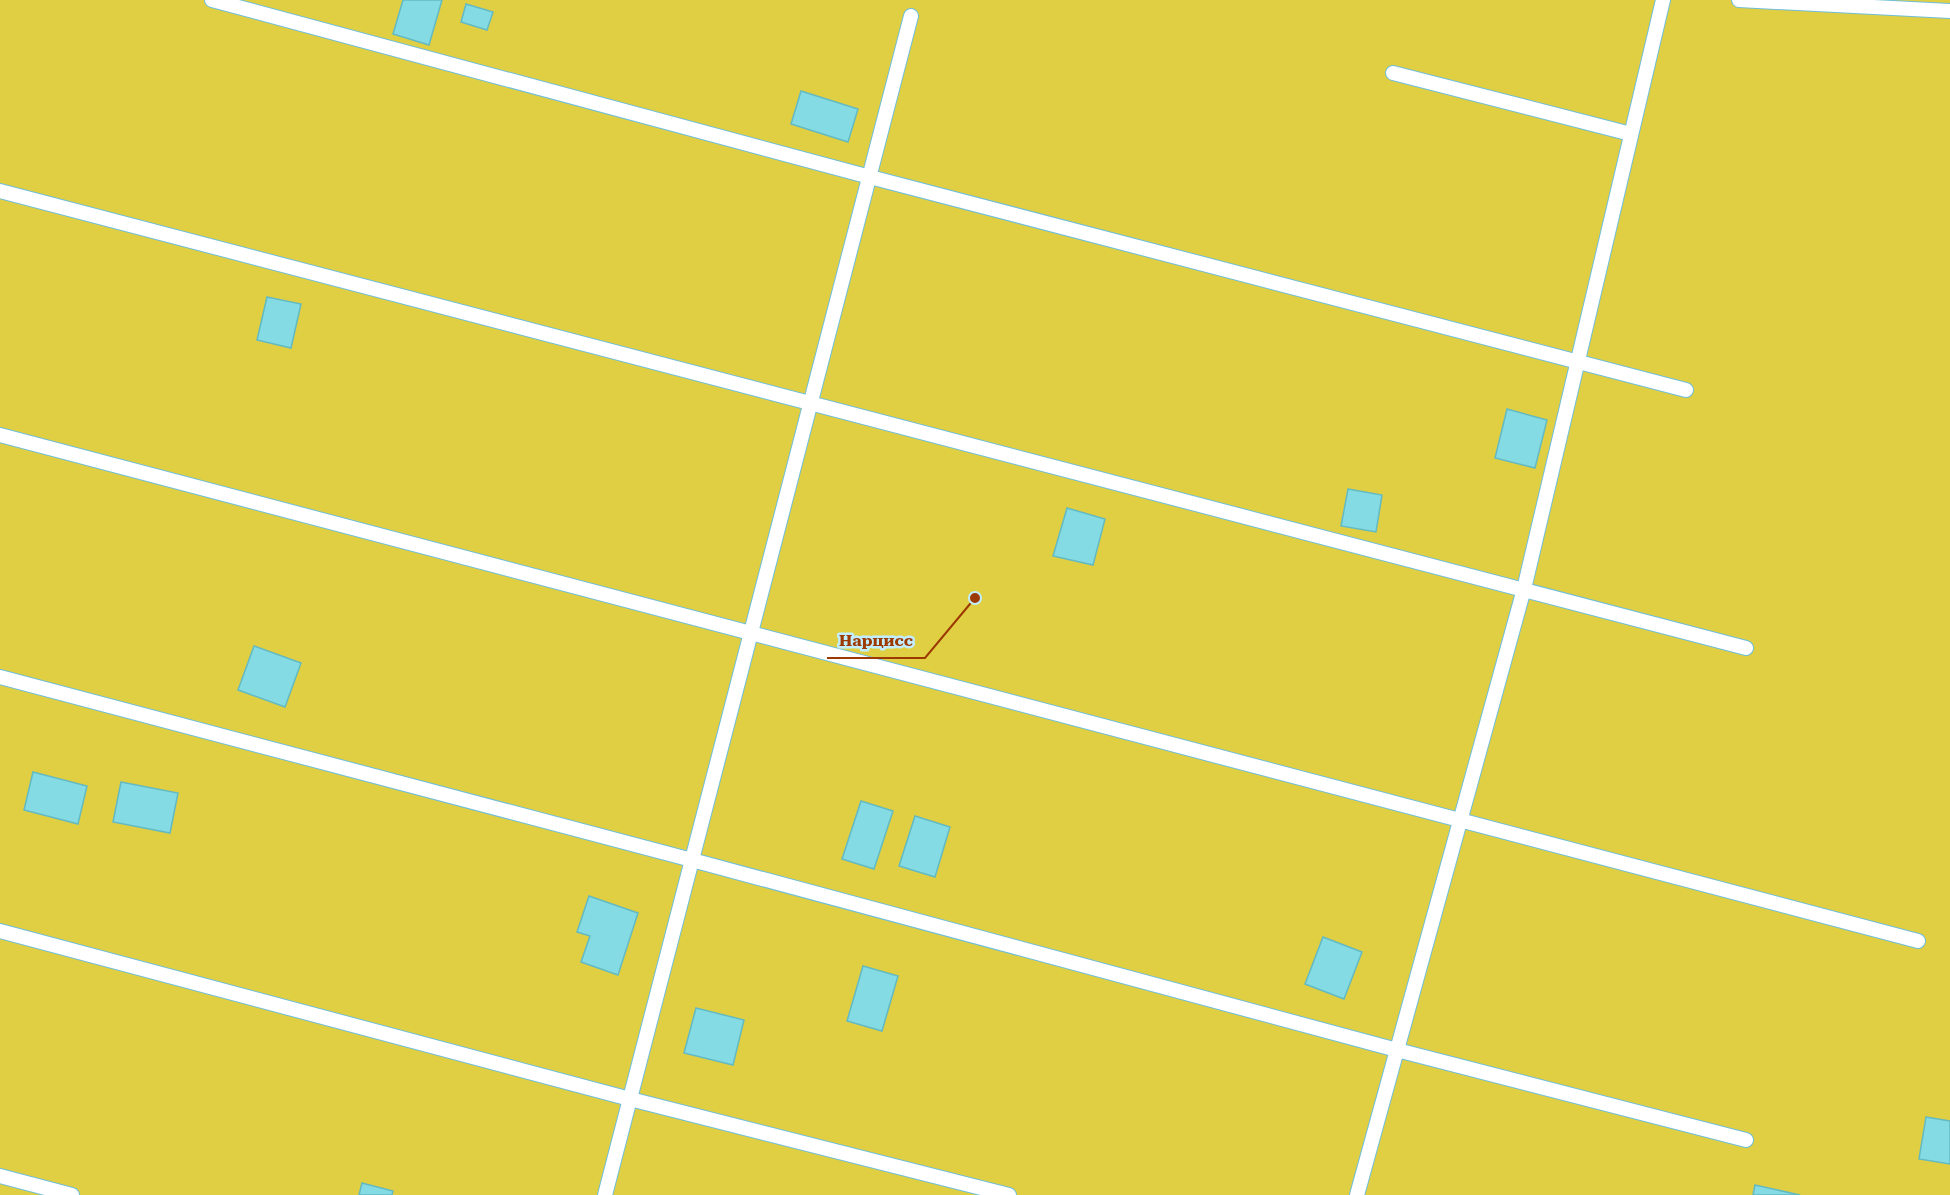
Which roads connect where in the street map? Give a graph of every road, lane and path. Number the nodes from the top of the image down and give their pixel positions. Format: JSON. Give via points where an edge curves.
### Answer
{"nodes":[{"id":1,"x":213,"y":0,"type":"edge"},
{"id":2,"x":1663,"y":0,"type":"edge"},
{"id":3,"x":1739,"y":0,"type":"edge"},
{"id":4,"x":1950,"y":11,"type":"edge"},
{"id":5,"x":912,"y":16,"type":"dead end"},
{"id":6,"x":1393,"y":74,"type":"dead end"},
{"id":7,"x":1631,"y":134,"type":"junction"},
{"id":8,"x":870,"y":177,"type":"junction"},
{"id":9,"x":0,"y":191,"type":"edge"},
{"id":10,"x":1578,"y":362,"type":"junction"},
{"id":11,"x":1686,"y":390,"type":"dead end"},
{"id":12,"x":811,"y":403,"type":"junction"},
{"id":13,"x":0,"y":435,"type":"edge"},
{"id":14,"x":1524,"y":589,"type":"junction"},
{"id":15,"x":751,"y":632,"type":"junction"},
{"id":16,"x":1746,"y":648,"type":"dead end"},
{"id":17,"x":0,"y":677,"type":"edge"},
{"id":18,"x":1461,"y":821,"type":"junction"},
{"id":19,"x":692,"y":860,"type":"junction"},
{"id":20,"x":0,"y":931,"type":"edge"},
{"id":21,"x":1918,"y":941,"type":"dead end"},
{"id":22,"x":1397,"y":1050,"type":"junction"},
{"id":23,"x":630,"y":1099,"type":"junction"},
{"id":24,"x":1746,"y":1140,"type":"dead end"},
{"id":25,"x":0,"y":1176,"type":"edge"},
{"id":26,"x":72,"y":1195,"type":"edge"},
{"id":27,"x":605,"y":1195,"type":"edge"},
{"id":28,"x":1009,"y":1195,"type":"edge"},
{"id":29,"x":1357,"y":1195,"type":"edge"}],
"edges":[{"from":1,"to":8,"type":"lane"},
{"from":2,"to":7,"type":"lane"},
{"from":3,"to":4,"type":"lane"},
{"from":5,"to":8,"type":"lane"},
{"from":6,"to":7,"type":"lane"},
{"from":7,"to":10,"type":"lane"},
{"from":8,"to":10,"type":"lane"},
{"from":8,"to":12,"type":"lane"},
{"from":9,"to":12,"type":"lane"},
{"from":10,"to":11,"type":"lane"},
{"from":10,"to":14,"type":"lane"},
{"from":12,"to":14,"type":"lane"},
{"from":12,"to":15,"type":"lane"},
{"from":13,"to":15,"type":"lane"},
{"from":14,"to":16,"type":"lane"},
{"from":14,"to":18,"type":"lane"},
{"from":15,"to":18,"type":"lane"},
{"from":15,"to":19,"type":"lane"},
{"from":17,"to":19,"type":"lane"},
{"from":18,"to":21,"type":"lane"},
{"from":18,"to":22,"type":"lane"},
{"from":19,"to":22,"type":"lane"},
{"from":19,"to":23,"type":"lane"},
{"from":20,"to":23,"type":"lane"},
{"from":22,"to":24,"type":"lane"},
{"from":22,"to":29,"type":"lane"},
{"from":23,"to":27,"type":"lane"},
{"from":23,"to":28,"type":"lane"},
{"from":25,"to":26,"type":"lane"}]}
